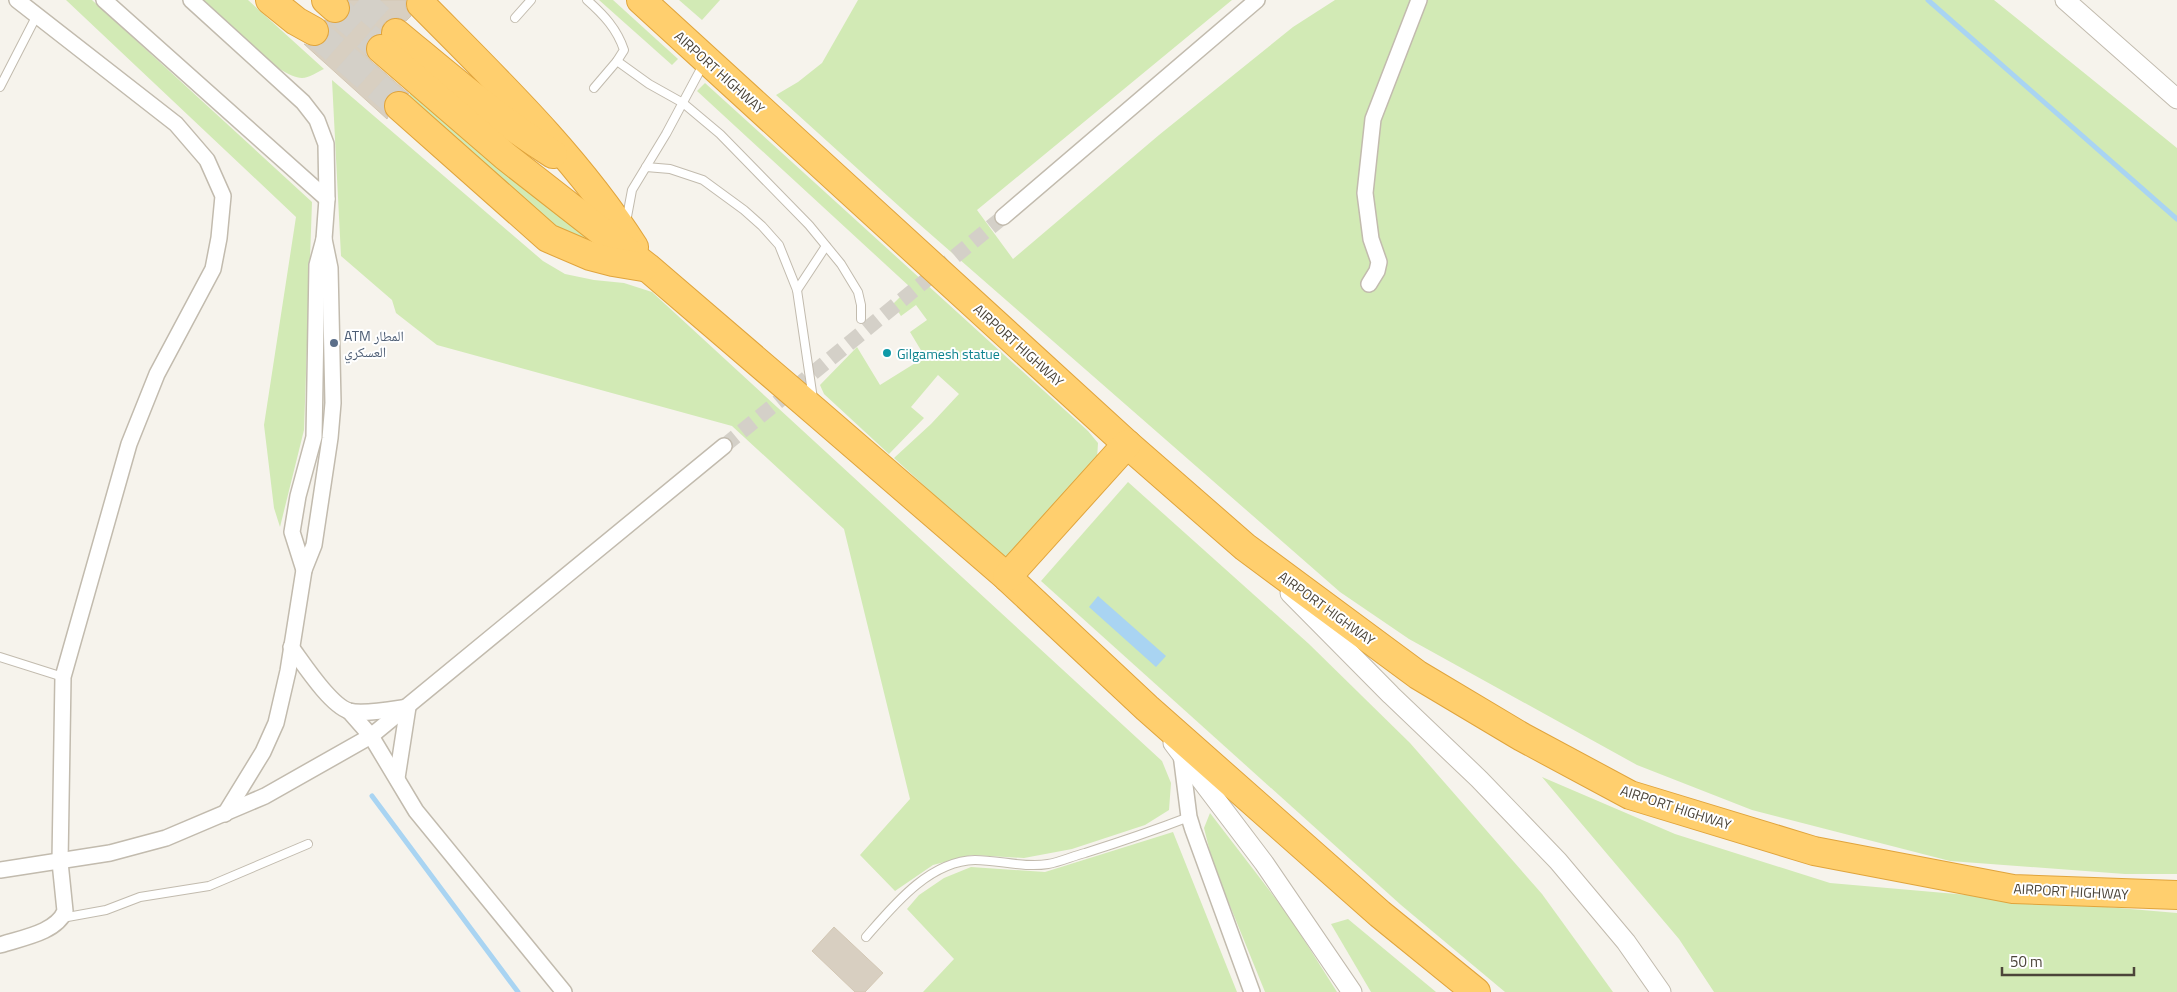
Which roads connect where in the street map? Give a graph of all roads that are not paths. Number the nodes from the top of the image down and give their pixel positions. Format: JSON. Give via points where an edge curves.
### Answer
{"nodes":[{"id":1,"x":17,"y":0,"type":"edge"},
{"id":2,"x":104,"y":0,"type":"edge"},
{"id":3,"x":191,"y":0,"type":"edge"},
{"id":4,"x":270,"y":0,"type":"edge"},
{"id":5,"x":293,"y":0,"type":"edge"},
{"id":6,"x":531,"y":0,"type":"edge"},
{"id":7,"x":587,"y":0,"type":"edge"},
{"id":8,"x":641,"y":0,"type":"edge"},
{"id":9,"x":1257,"y":0,"type":"edge"},
{"id":10,"x":1420,"y":0,"type":"edge"},
{"id":11,"x":2065,"y":0,"type":"edge"},
{"id":12,"x":421,"y":4,"type":"dead end"},
{"id":13,"x":37,"y":15,"type":"junction"},
{"id":14,"x":515,"y":18,"type":"dead end"},
{"id":15,"x":706,"y":59,"type":"junction"},
{"id":16,"x":618,"y":61,"type":"junction"},
{"id":17,"x":0,"y":86,"type":"edge"},
{"id":18,"x":594,"y":88,"type":"dead end"},
{"id":19,"x":2177,"y":98,"type":"edge"},
{"id":20,"x":683,"y":103,"type":"junction"},
{"id":21,"x":399,"y":106,"type":"tunnel mouth"},
{"id":22,"x":646,"y":167,"type":"junction"},
{"id":23,"x":576,"y":168,"type":"junction"},
{"id":24,"x":327,"y":198,"type":"junction"},
{"id":25,"x":1003,"y":218,"type":"tunnel mouth"},
{"id":26,"x":624,"y":231,"type":"junction"},
{"id":27,"x":324,"y":239,"type":"junction"},
{"id":28,"x":826,"y":246,"type":"junction"},
{"id":29,"x":647,"y":267,"type":"junction"},
{"id":30,"x":1369,"y":284,"type":"dead end"},
{"id":31,"x":797,"y":290,"type":"junction"},
{"id":32,"x":861,"y":319,"type":"dead end"},
{"id":33,"x":816,"y":412,"type":"junction"},
{"id":34,"x":1127,"y":444,"type":"junction"},
{"id":35,"x":724,"y":446,"type":"tunnel mouth"},
{"id":36,"x":298,"y":496,"type":"junction"},
{"id":37,"x":320,"y":501,"type":"junction"},
{"id":38,"x":1245,"y":547,"type":"junction"},
{"id":39,"x":304,"y":570,"type":"junction"},
{"id":40,"x":1007,"y":577,"type":"junction"},
{"id":41,"x":292,"y":647,"type":"junction"},
{"id":42,"x":0,"y":658,"type":"edge"},
{"id":43,"x":63,"y":677,"type":"junction"},
{"id":44,"x":408,"y":707,"type":"junction"},
{"id":45,"x":1147,"y":708,"type":"junction"},
{"id":46,"x":349,"y":710,"type":"junction"},
{"id":47,"x":371,"y":736,"type":"junction"},
{"id":48,"x":1182,"y":754,"type":"junction"},
{"id":49,"x":397,"y":778,"type":"junction"},
{"id":50,"x":225,"y":814,"type":"junction"},
{"id":51,"x":1189,"y":817,"type":"junction"},
{"id":52,"x":308,"y":844,"type":"dead end"},
{"id":53,"x":60,"y":862,"type":"junction"},
{"id":54,"x":0,"y":870,"type":"edge"},
{"id":55,"x":2177,"y":895,"type":"edge"},
{"id":56,"x":62,"y":918,"type":"junction"},
{"id":57,"x":866,"y":937,"type":"dead end"},
{"id":58,"x":0,"y":945,"type":"edge"},
{"id":59,"x":564,"y":992,"type":"edge"},
{"id":60,"x":1252,"y":992,"type":"edge"},
{"id":61,"x":1352,"y":992,"type":"edge"},
{"id":62,"x":1476,"y":992,"type":"edge"},
{"id":63,"x":1661,"y":992,"type":"edge"}],
"edges":[{"from":1,"to":13,"type":"street"},
{"from":2,"to":24,"type":"street"},
{"from":3,"to":24,"type":"street","via":[[289,88],[317,120],[326,144]]},
{"from":4,"to":5,"type":"highway","via":[[314,31]]},
{"from":6,"to":14,"type":"lane"},
{"from":7,"to":16,"type":"lane","via":[[618,33],[624,50]]},
{"from":8,"to":15,"type":"highway","name":"AIRPORT HIGHWAY"},
{"from":9,"to":25,"type":"street"},
{"from":10,"to":30,"type":"street","via":[[1373,119],[1366,193],[1371,239],[1378,262]]},
{"from":11,"to":19,"type":"street"},
{"from":12,"to":23,"type":"highway","via":[[516,100]]},
{"from":13,"to":17,"type":"lane"},
{"from":13,"to":43,"type":"street","via":[[176,124],[207,160],[223,196],[213,269],[157,374],[129,444]]},
{"from":15,"to":20,"type":"lane"},
{"from":15,"to":34,"type":"highway","name":"AIRPORT HIGHWAY"},
{"from":16,"to":18,"type":"lane"},
{"from":16,"to":20,"type":"lane"},
{"from":20,"to":22,"type":"lane"},
{"from":20,"to":28,"type":"lane","via":[[720,134]]},
{"from":21,"to":29,"type":"highway","via":[[548,238],[590,256]]},
{"from":22,"to":26,"type":"lane","via":[[632,190]]},
{"from":22,"to":31,"type":"lane","via":[[670,169],[703,180],[744,210],[779,245]]},
{"from":23,"to":26,"type":"highway"},
{"from":23,"to":29,"type":"highway","via":[[388,41],[505,156]]},
{"from":24,"to":27,"type":"street"},
{"from":26,"to":29,"type":"highway"},
{"from":27,"to":36,"type":"street","via":[[317,265],[314,437]]},
{"from":27,"to":37,"type":"street","via":[[330,268],[333,403]]},
{"from":28,"to":31,"type":"lane"},
{"from":28,"to":32,"type":"lane","via":[[858,292]]},
{"from":29,"to":33,"type":"highway"},
{"from":31,"to":33,"type":"lane"},
{"from":33,"to":40,"type":"highway"},
{"from":34,"to":38,"type":"highway","name":"AIRPORT HIGHWAY"},
{"from":34,"to":40,"type":"highway"},
{"from":35,"to":44,"type":"street"},
{"from":36,"to":37,"type":"street"},
{"from":36,"to":39,"type":"street","via":[[292,532]]},
{"from":37,"to":39,"type":"street","via":[[314,545]]},
{"from":38,"to":55,"type":"highway","name":"AIRPORT HIGHWAY","via":[[1418,675],[1522,738],[1630,794],[1814,851],[2013,889]]},
{"from":38,"to":63,"type":"street","via":[[1558,861],[1626,942]]},
{"from":39,"to":41,"type":"street"},
{"from":40,"to":45,"type":"highway"},
{"from":41,"to":46,"type":"street","via":[[322,688]]},
{"from":41,"to":50,"type":"street","via":[[276,723],[263,752]]},
{"from":42,"to":43,"type":"lane"},
{"from":43,"to":53,"type":"street"},
{"from":44,"to":46,"type":"street","via":[[379,711]]},
{"from":44,"to":47,"type":"street"},
{"from":44,"to":49,"type":"street"},
{"from":45,"to":48,"type":"street"},
{"from":45,"to":62,"type":"highway","via":[[1380,914]]},
{"from":46,"to":47,"type":"street"},
{"from":47,"to":49,"type":"street"},
{"from":47,"to":50,"type":"street","via":[[265,796]]},
{"from":48,"to":51,"type":"street"},
{"from":48,"to":61,"type":"street","via":[[1264,863]]},
{"from":49,"to":59,"type":"street","via":[[416,811]]},
{"from":50,"to":53,"type":"street","via":[[166,838]]},
{"from":51,"to":57,"type":"lane","via":[[1123,842],[1048,864],[974,860],[948,867],[931,875],[898,900]]},
{"from":51,"to":60,"type":"street"},
{"from":52,"to":56,"type":"lane","via":[[209,886],[140,897],[106,910]]},
{"from":53,"to":54,"type":"street"},
{"from":53,"to":56,"type":"street","via":[[65,911]]},
{"from":56,"to":58,"type":"street","via":[[52,927]]}]}
